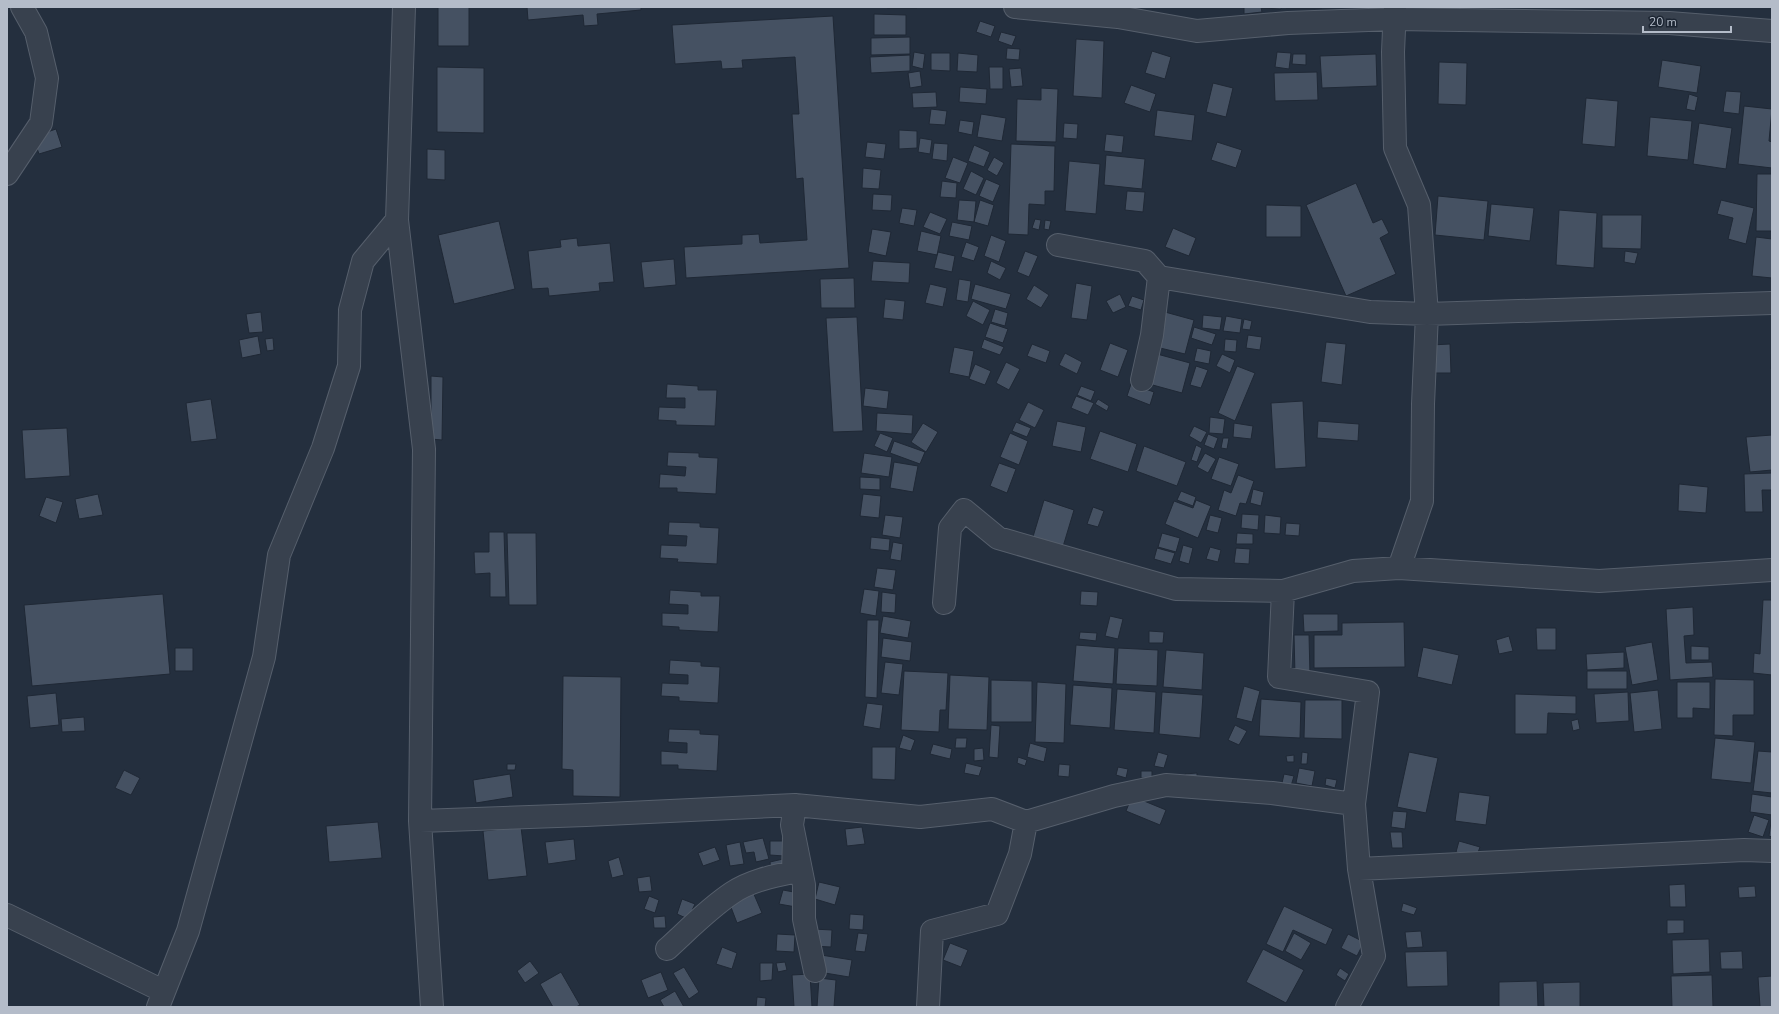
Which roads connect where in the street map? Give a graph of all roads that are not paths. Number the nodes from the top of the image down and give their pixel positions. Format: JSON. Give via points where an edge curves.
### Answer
{"nodes":[{"id":1,"x":22,"y":7,"type":"edge"},
{"id":2,"x":404,"y":7,"type":"edge"},
{"id":3,"x":1015,"y":7,"type":"edge"},
{"id":4,"x":1395,"y":13,"type":"edge"},
{"id":5,"x":1772,"y":31,"type":"edge"},
{"id":6,"x":7,"y":174,"type":"edge"},
{"id":7,"x":397,"y":220,"type":"junction"},
{"id":8,"x":1058,"y":245,"type":"dead end"},
{"id":9,"x":1159,"y":277,"type":"junction"},
{"id":10,"x":1772,"y":303,"type":"edge"},
{"id":11,"x":1427,"y":314,"type":"junction"},
{"id":12,"x":1142,"y":380,"type":"dead end"},
{"id":13,"x":1399,"y":568,"type":"junction"},
{"id":14,"x":1772,"y":570,"type":"edge"},
{"id":15,"x":1283,"y":591,"type":"junction"},
{"id":16,"x":944,"y":603,"type":"dead end"},
{"id":17,"x":1354,"y":804,"type":"junction"},
{"id":18,"x":795,"y":805,"type":"junction"},
{"id":19,"x":420,"y":821,"type":"junction"},
{"id":20,"x":1026,"y":822,"type":"junction"},
{"id":21,"x":794,"y":838,"type":"junction"},
{"id":22,"x":1772,"y":851,"type":"edge"},
{"id":23,"x":1359,"y":869,"type":"junction"},
{"id":24,"x":7,"y":915,"type":"edge"},
{"id":25,"x":667,"y":949,"type":"dead end"},
{"id":26,"x":815,"y":971,"type":"dead end"},
{"id":27,"x":160,"y":999,"type":"edge"},
{"id":28,"x":432,"y":1007,"type":"edge"},
{"id":29,"x":928,"y":1007,"type":"edge"},
{"id":30,"x":1347,"y":1007,"type":"edge"}],
"edges":[{"from":1,"to":6,"type":"street","via":[[36,32],[47,78],[41,123]]},
{"from":2,"to":7,"type":"street"},
{"from":3,"to":4,"type":"street","via":[[1118,17],[1197,31]]},
{"from":4,"to":5,"type":"street","via":[[1669,23]]},
{"from":4,"to":11,"type":"street","via":[[1392,52],[1395,148],[1419,205]]},
{"from":7,"to":19,"type":"street","via":[[424,449]]},
{"from":7,"to":27,"type":"street","via":[[363,261],[350,310],[349,366],[323,448],[279,554],[264,657],[188,931]]},
{"from":8,"to":9,"type":"street","via":[[1145,261]]},
{"from":9,"to":11,"type":"street","via":[[1370,312]]},
{"from":9,"to":12,"type":"street","via":[[1152,335]]},
{"from":10,"to":11,"type":"street"},
{"from":11,"to":13,"type":"street","via":[[1422,501]]},
{"from":13,"to":14,"type":"street","via":[[1599,581]]},
{"from":13,"to":15,"type":"street","via":[[1353,571]]},
{"from":15,"to":16,"type":"street","via":[[1176,589],[998,538],[964,510],[950,528]]},
{"from":15,"to":17,"type":"street","via":[[1279,677],[1368,692]]},
{"from":17,"to":20,"type":"street","via":[[1272,793],[1166,785],[1114,796]]},
{"from":17,"to":23,"type":"street"},
{"from":18,"to":19,"type":"street"},
{"from":18,"to":20,"type":"street","via":[[920,817],[992,809]]},
{"from":18,"to":21,"type":"street","via":[[792,825]]},
{"from":19,"to":28,"type":"street"},
{"from":20,"to":29,"type":"street","via":[[1020,854],[997,914],[932,931]]},
{"from":21,"to":25,"type":"street","via":[[793,872],[766,878],[733,892]]},
{"from":21,"to":26,"type":"street","via":[[804,885],[804,919]]},
{"from":22,"to":23,"type":"street","via":[[1744,850]]},
{"from":23,"to":30,"type":"street","via":[[1374,956]]},
{"from":24,"to":27,"type":"street"}]}
